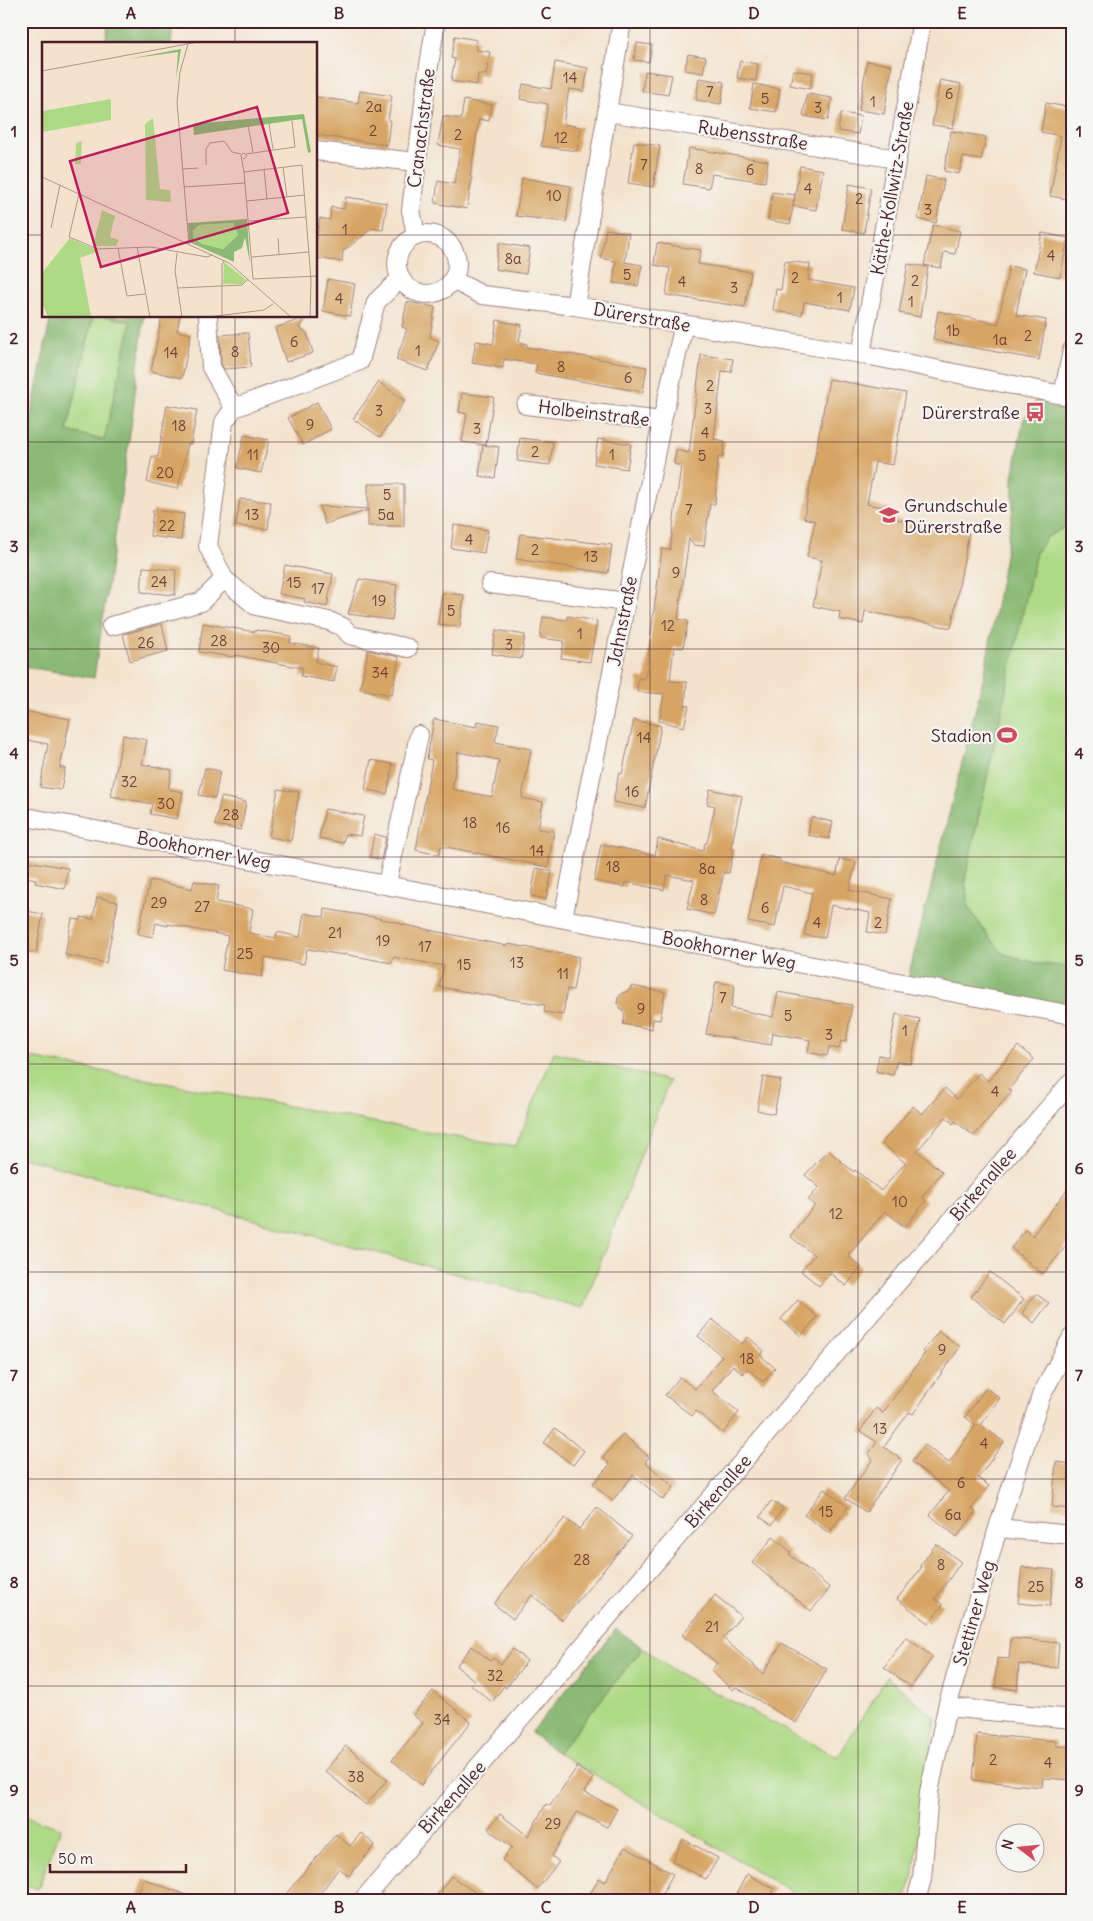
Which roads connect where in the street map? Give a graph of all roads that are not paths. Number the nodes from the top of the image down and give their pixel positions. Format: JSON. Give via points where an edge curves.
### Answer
{"nodes":[{"id":1,"x":436,"y":21,"type":"edge"},
{"id":2,"x":622,"y":21,"type":"edge"},
{"id":3,"x":922,"y":21,"type":"edge"},
{"id":4,"x":608,"y":112,"type":"junction"},
{"id":5,"x":318,"y":151,"type":"edge"},
{"id":6,"x":897,"y":159,"type":"junction"},
{"id":7,"x":416,"y":162,"type":"junction"},
{"id":8,"x":416,"y":235,"type":"junction"},
{"id":9,"x":400,"y":280,"type":"junction"},
{"id":10,"x":453,"y":280,"type":"junction"},
{"id":11,"x":575,"y":306,"type":"junction"},
{"id":12,"x":208,"y":318,"type":"edge"},
{"id":13,"x":684,"y":324,"type":"junction"},
{"id":14,"x":1072,"y":350,"type":"edge"},
{"id":15,"x":861,"y":354,"type":"junction"},
{"id":16,"x":1067,"y":397,"type":"edge"},
{"id":17,"x":526,"y":405,"type":"dead end"},
{"id":18,"x":234,"y":408,"type":"junction"},
{"id":19,"x":662,"y":422,"type":"junction"},
{"id":20,"x":224,"y":579,"type":"junction"},
{"id":21,"x":490,"y":584,"type":"dead end"},
{"id":22,"x":626,"y":602,"type":"junction"},
{"id":23,"x":110,"y":626,"type":"dead end"},
{"id":24,"x":408,"y":648,"type":"dead end"},
{"id":25,"x":419,"y":735,"type":"dead end"},
{"id":26,"x":21,"y":816,"type":"edge"},
{"id":27,"x":387,"y":884,"type":"junction"},
{"id":28,"x":563,"y":918,"type":"junction"},
{"id":29,"x":1072,"y":1015,"type":"edge"},
{"id":30,"x":1072,"y":1081,"type":"edge"},
{"id":31,"x":1072,"y":1336,"type":"edge"},
{"id":32,"x":998,"y":1528,"type":"junction"},
{"id":33,"x":1072,"y":1535,"type":"edge"},
{"id":34,"x":948,"y":1707,"type":"junction"},
{"id":35,"x":1072,"y":1719,"type":"edge"},
{"id":36,"x":363,"y":1900,"type":"edge"},
{"id":37,"x":916,"y":1900,"type":"edge"}],
"edges":[{"from":1,"to":7,"type":"street","name":"Cranachstraße"},
{"from":2,"to":4,"type":"street","name":"Dürerstraße"},
{"from":3,"to":6,"type":"street","name":"Käthe-Kollwitz-Straße"},
{"from":4,"to":6,"type":"street","name":"Rubensstraße"},
{"from":4,"to":11,"type":"street","name":"Dürerstraße"},
{"from":5,"to":7,"type":"street"},
{"from":6,"to":15,"type":"street","name":"Käthe-Kollwitz-Straße"},
{"from":7,"to":8,"type":"street","name":"Cranachstraße","via":[[411,210]]},
{"from":8,"to":9,"type":"street","via":[[407,240],[398,253]]},
{"from":8,"to":10,"type":"street","via":[[427,233],[447,240],[457,259]]},
{"from":9,"to":10,"type":"street","via":[[414,291],[431,294],[440,292]]},
{"from":9,"to":18,"type":"street","via":[[376,302],[360,361]]},
{"from":10,"to":11,"type":"street","name":"Dürerstraße","via":[[482,294]]},
{"from":11,"to":13,"type":"street","name":"Dürerstraße"},
{"from":12,"to":18,"type":"street","via":[[211,367]]},
{"from":13,"to":15,"type":"street","name":"Dürerstraße"},
{"from":13,"to":19,"type":"street","name":"Jahnstraße"},
{"from":14,"to":16,"type":"street"},
{"from":15,"to":16,"type":"street","name":"Dürerstraße"},
{"from":17,"to":19,"type":"street","name":"Holbeinstraße"},
{"from":18,"to":20,"type":"street","via":[[224,422],[208,546]]},
{"from":19,"to":22,"type":"street","name":"Jahnstraße"},
{"from":20,"to":23,"type":"street","via":[[200,602]]},
{"from":20,"to":24,"type":"street","via":[[256,606],[329,621],[344,627],[350,635]]},
{"from":21,"to":22,"type":"street"},
{"from":22,"to":28,"type":"street","name":"Jahnstraße"},
{"from":25,"to":27,"type":"street"},
{"from":26,"to":27,"type":"street","name":"Bookhorner Weg"},
{"from":27,"to":28,"type":"street","name":"Bookhorner Weg"},
{"from":28,"to":29,"type":"street","name":"Bookhorner Weg"},
{"from":30,"to":36,"type":"street","name":"Birkenallee"},
{"from":31,"to":32,"type":"street","name":"Stettiner Weg","via":[[1041,1396]]},
{"from":32,"to":33,"type":"street"},
{"from":32,"to":34,"type":"street","name":"Stettiner Weg"},
{"from":34,"to":35,"type":"street"},
{"from":34,"to":37,"type":"street","name":"Stettiner Weg","via":[[929,1792],[922,1879]]}]}
